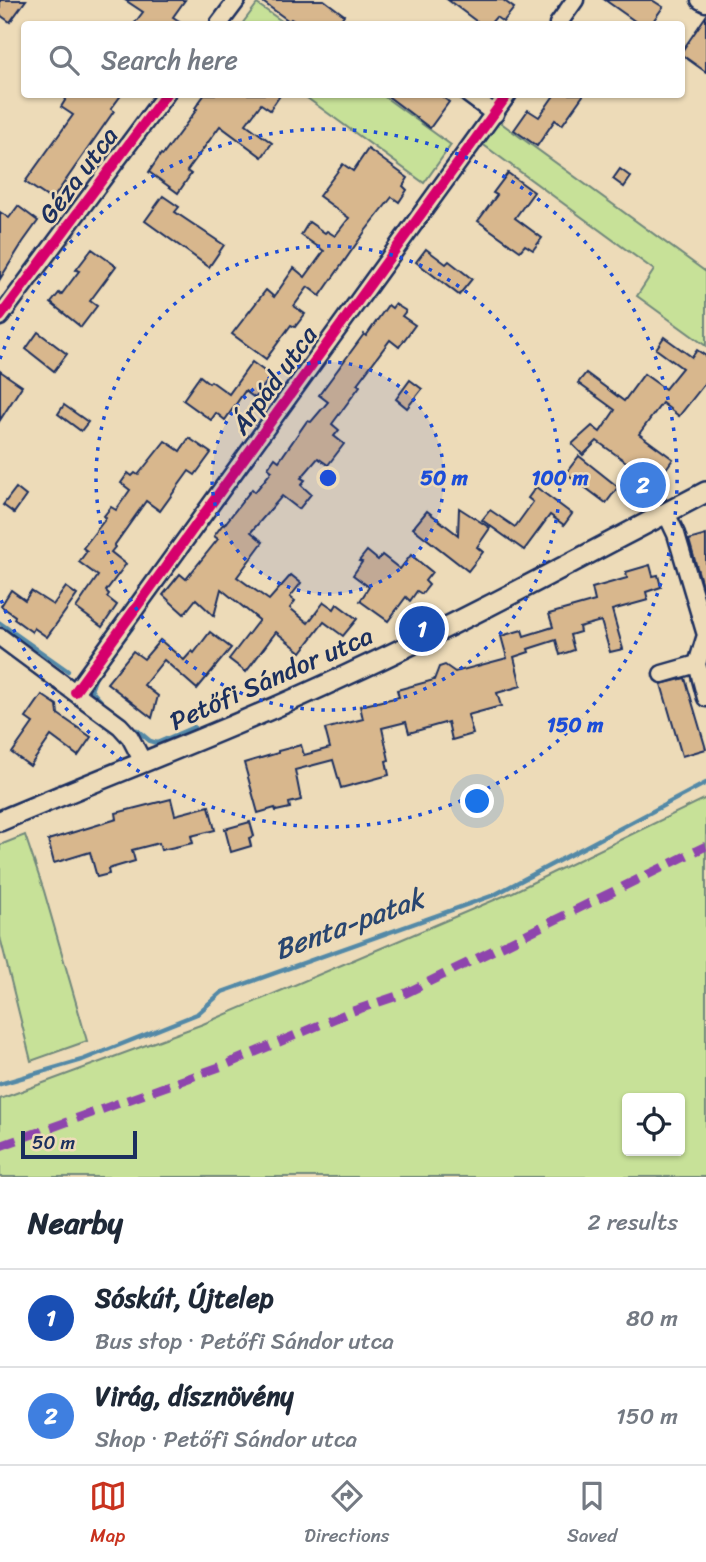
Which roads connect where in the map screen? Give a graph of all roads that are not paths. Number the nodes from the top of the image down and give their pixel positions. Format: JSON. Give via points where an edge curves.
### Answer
{"nodes":[{"id":1,"x":237,"y":0,"type":"edge"},
{"id":2,"x":575,"y":0,"type":"edge"},
{"id":3,"x":701,"y":0,"type":"edge"},
{"id":4,"x":706,"y":3,"type":"edge"},
{"id":5,"x":221,"y":21,"type":"edge"},
{"id":6,"x":560,"y":21,"type":"edge"},
{"id":7,"x":163,"y":98,"type":"edge"},
{"id":8,"x":473,"y":98,"type":"edge"},
{"id":9,"x":505,"y":98,"type":"edge"},
{"id":10,"x":495,"y":114,"type":"junction"},
{"id":11,"x":0,"y":317,"type":"edge"},
{"id":12,"x":706,"y":492,"type":"edge"},
{"id":13,"x":666,"y":513,"type":"junction"},
{"id":14,"x":0,"y":637,"type":"edge"},
{"id":15,"x":697,"y":664,"type":"junction"},
{"id":16,"x":662,"y":674,"type":"dead end"},
{"id":17,"x":75,"y":692,"type":"junction"},
{"id":18,"x":706,"y":698,"type":"edge"},
{"id":19,"x":143,"y":762,"type":"junction"},
{"id":20,"x":0,"y":821,"type":"edge"}],
"edges":[{"from":1,"to":5,"type":"street"},
{"from":2,"to":6,"type":"street"},
{"from":3,"to":4,"type":"street"},
{"from":7,"to":11,"type":"street","name":"Géza utca"},
{"from":8,"to":10,"type":"street"},
{"from":9,"to":10,"type":"street","name":"Árpád utca"},
{"from":10,"to":17,"type":"street","name":"Árpád utca"},
{"from":12,"to":13,"type":"main road","name":"Petőfi Sándor utca"},
{"from":13,"to":15,"type":"street","via":[[706,635]]},
{"from":13,"to":19,"type":"main road","name":"Petőfi Sándor utca","via":[[346,676]]},
{"from":14,"to":17,"type":"street"},
{"from":15,"to":16,"type":"street"},
{"from":15,"to":18,"type":"street"},
{"from":17,"to":19,"type":"street","via":[[125,730]]},
{"from":19,"to":20,"type":"main road","name":"Petőfi Sándor utca"}]}
